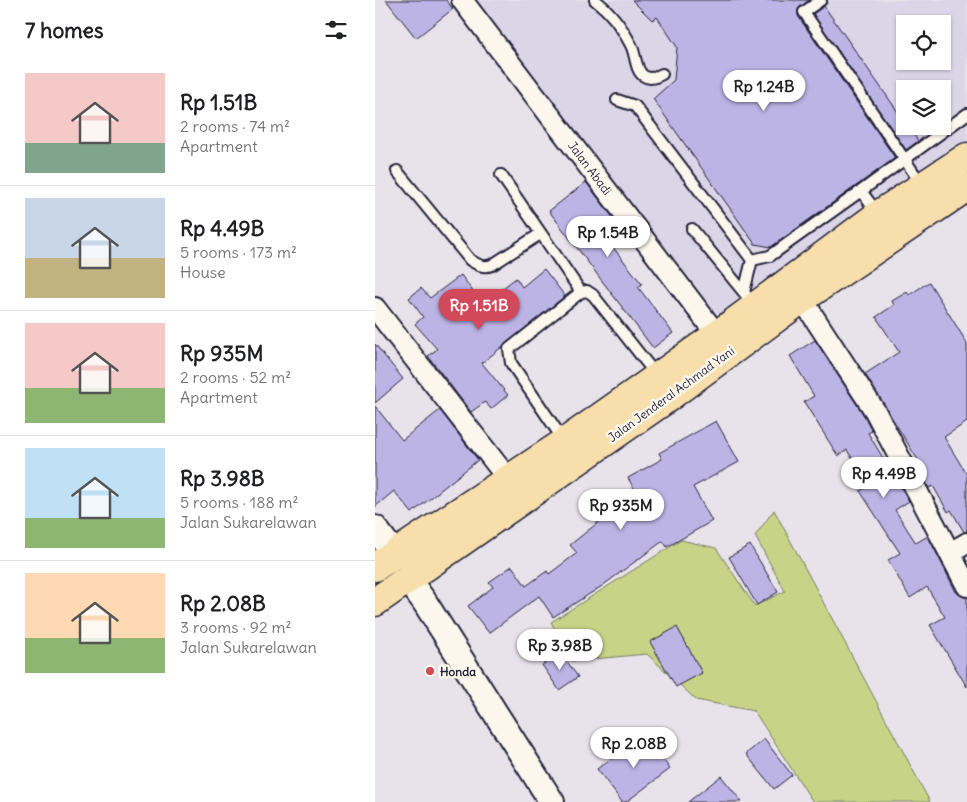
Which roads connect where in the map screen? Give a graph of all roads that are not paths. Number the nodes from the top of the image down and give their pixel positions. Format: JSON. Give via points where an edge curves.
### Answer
{"nodes":[{"id":1,"x":462,"y":0,"type":"edge"},
{"id":2,"x":595,"y":0,"type":"edge"},
{"id":3,"x":821,"y":0,"type":"edge"},
{"id":4,"x":662,"y":74,"type":"dead end"},
{"id":5,"x":617,"y":100,"type":"dead end"},
{"id":6,"x":967,"y":114,"type":"edge"},
{"id":7,"x":967,"y":157,"type":"edge"},
{"id":8,"x":904,"y":159,"type":"junction"},
{"id":9,"x":397,"y":171,"type":"dead end"},
{"id":10,"x":501,"y":175,"type":"dead end"},
{"id":11,"x":922,"y":186,"type":"junction"},
{"id":12,"x":967,"y":186,"type":"edge"},
{"id":13,"x":861,"y":191,"type":"junction"},
{"id":14,"x":878,"y":215,"type":"junction"},
{"id":15,"x":693,"y":229,"type":"dead end"},
{"id":16,"x":540,"y":234,"type":"junction"},
{"id":17,"x":752,"y":260,"type":"junction"},
{"id":18,"x":581,"y":292,"type":"junction"},
{"id":19,"x":750,"y":299,"type":"junction"},
{"id":20,"x":801,"y":300,"type":"junction"},
{"id":21,"x":375,"y":308,"type":"edge"},
{"id":22,"x":717,"y":335,"type":"junction"},
{"id":23,"x":658,"y":376,"type":"junction"},
{"id":24,"x":565,"y":442,"type":"junction"},
{"id":25,"x":507,"y":479,"type":"junction"},
{"id":26,"x":375,"y":528,"type":"edge"},
{"id":27,"x":958,"y":548,"type":"edge"},
{"id":28,"x":385,"y":560,"type":"edge"},
{"id":29,"x":407,"y":578,"type":"junction"},
{"id":30,"x":967,"y":586,"type":"edge"},
{"id":31,"x":375,"y":602,"type":"edge"},
{"id":32,"x":552,"y":802,"type":"edge"}],
"edges":[{"from":1,"to":22,"type":"street","name":"Jalan Abadi"},
{"from":2,"to":4,"type":"lane","via":[[617,22],[632,47],[640,73],[645,78]]},
{"from":3,"to":8,"type":"lane","via":[[804,12]]},
{"from":5,"to":17,"type":"lane","via":[[635,106]]},
{"from":6,"to":8,"type":"lane"},
{"from":7,"to":11,"type":"highway","name":"Jalan Jenderal Achmad Yani"},
{"from":8,"to":11,"type":"lane"},
{"from":8,"to":13,"type":"lane"},
{"from":9,"to":16,"type":"lane","via":[[477,265],[492,265]]},
{"from":10,"to":16,"type":"lane"},
{"from":11,"to":14,"type":"highway","name":"Jalan Jenderal Achmad Yani"},
{"from":12,"to":20,"type":"highway","name":"Jalan Jenderal Achmad Yani"},
{"from":13,"to":14,"type":"lane"},
{"from":13,"to":17,"type":"lane","via":[[770,256]]},
{"from":14,"to":19,"type":"highway","name":"Jalan Jenderal Achmad Yani"},
{"from":15,"to":19,"type":"lane"},
{"from":16,"to":18,"type":"lane"},
{"from":17,"to":19,"type":"lane"},
{"from":18,"to":23,"type":"lane","via":[[593,295]]},
{"from":18,"to":24,"type":"lane","via":[[509,350],[508,355]]},
{"from":19,"to":22,"type":"highway","name":"Jalan Jenderal Achmad Yani"},
{"from":20,"to":27,"type":"street","via":[[875,411]]},
{"from":20,"to":29,"type":"highway","name":"Jalan Jenderal Achmad Yani","via":[[662,402]]},
{"from":21,"to":25,"type":"street"},
{"from":22,"to":23,"type":"highway","name":"Jalan Jenderal Achmad Yani"},
{"from":23,"to":24,"type":"highway","name":"Jalan Jenderal Achmad Yani"},
{"from":24,"to":25,"type":"highway","name":"Jalan Jenderal Achmad Yani"},
{"from":25,"to":28,"type":"highway","name":"Jalan Jenderal Achmad Yani"},
{"from":26,"to":28,"type":"street"},
{"from":27,"to":30,"type":"street"},
{"from":29,"to":31,"type":"highway","name":"Jalan Jenderal Achmad Yani"},
{"from":29,"to":32,"type":"street"}]}
